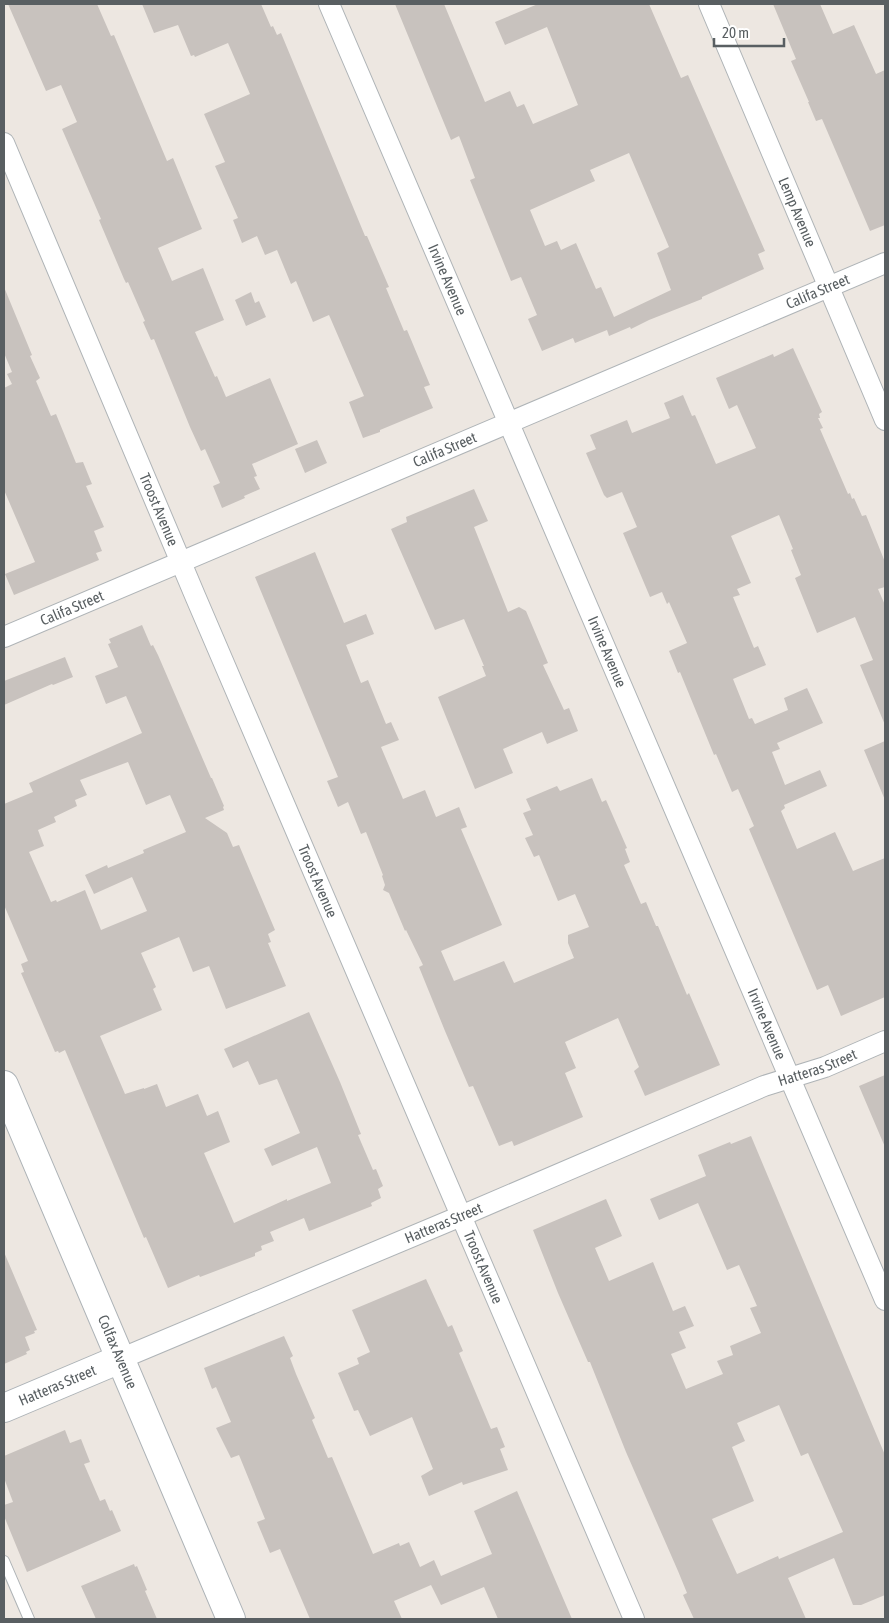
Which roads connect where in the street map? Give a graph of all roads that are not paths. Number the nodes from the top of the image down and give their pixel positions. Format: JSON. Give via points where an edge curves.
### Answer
{"nodes":[{"id":1,"x":329,"y":4,"type":"edge"},
{"id":2,"x":709,"y":4,"type":"edge"},
{"id":3,"x":4,"y":143,"type":"edge"},
{"id":4,"x":885,"y":263,"type":"edge"},
{"id":5,"x":829,"y":288,"type":"junction"},
{"id":6,"x":885,"y":420,"type":"edge"},
{"id":7,"x":510,"y":423,"type":"junction"},
{"id":8,"x":180,"y":562,"type":"junction"},
{"id":9,"x":4,"y":637,"type":"edge"},
{"id":10,"x":885,"y":1041,"type":"edge"},
{"id":11,"x":790,"y":1078,"type":"junction"},
{"id":12,"x":4,"y":1085,"type":"edge"},
{"id":13,"x":461,"y":1216,"type":"junction"},
{"id":14,"x":885,"y":1300,"type":"edge"},
{"id":15,"x":120,"y":1359,"type":"junction"},
{"id":16,"x":4,"y":1408,"type":"edge"},
{"id":17,"x":4,"y":1561,"type":"edge"},
{"id":18,"x":29,"y":1619,"type":"edge"},
{"id":19,"x":231,"y":1619,"type":"edge"},
{"id":20,"x":634,"y":1619,"type":"edge"}],
"edges":[{"from":1,"to":7,"type":"street","name":"Irvine Avenue"},
{"from":2,"to":5,"type":"street","name":"Lemp Avenue"},
{"from":3,"to":8,"type":"street","name":"Troost Avenue"},
{"from":4,"to":5,"type":"street","name":"Califa Street"},
{"from":5,"to":6,"type":"street","name":"Lemp Avenue"},
{"from":5,"to":7,"type":"street","name":"Califa Street"},
{"from":7,"to":8,"type":"street","name":"Califa Street"},
{"from":7,"to":11,"type":"street","name":"Irvine Avenue"},
{"from":8,"to":9,"type":"street","name":"Califa Street"},
{"from":8,"to":13,"type":"street","name":"Troost Avenue"},
{"from":10,"to":11,"type":"street","name":"Hatteras Street"},
{"from":11,"to":13,"type":"street","name":"Hatteras Street"},
{"from":11,"to":14,"type":"street","name":"Irvine Avenue"},
{"from":12,"to":15,"type":"main road","name":"Colfax Avenue"},
{"from":13,"to":15,"type":"street","name":"Hatteras Street"},
{"from":13,"to":20,"type":"street","name":"Troost Avenue"},
{"from":15,"to":16,"type":"main road","name":"Hatteras Street"},
{"from":15,"to":19,"type":"main road","name":"Colfax Avenue"},
{"from":17,"to":18,"type":"lane"}]}
